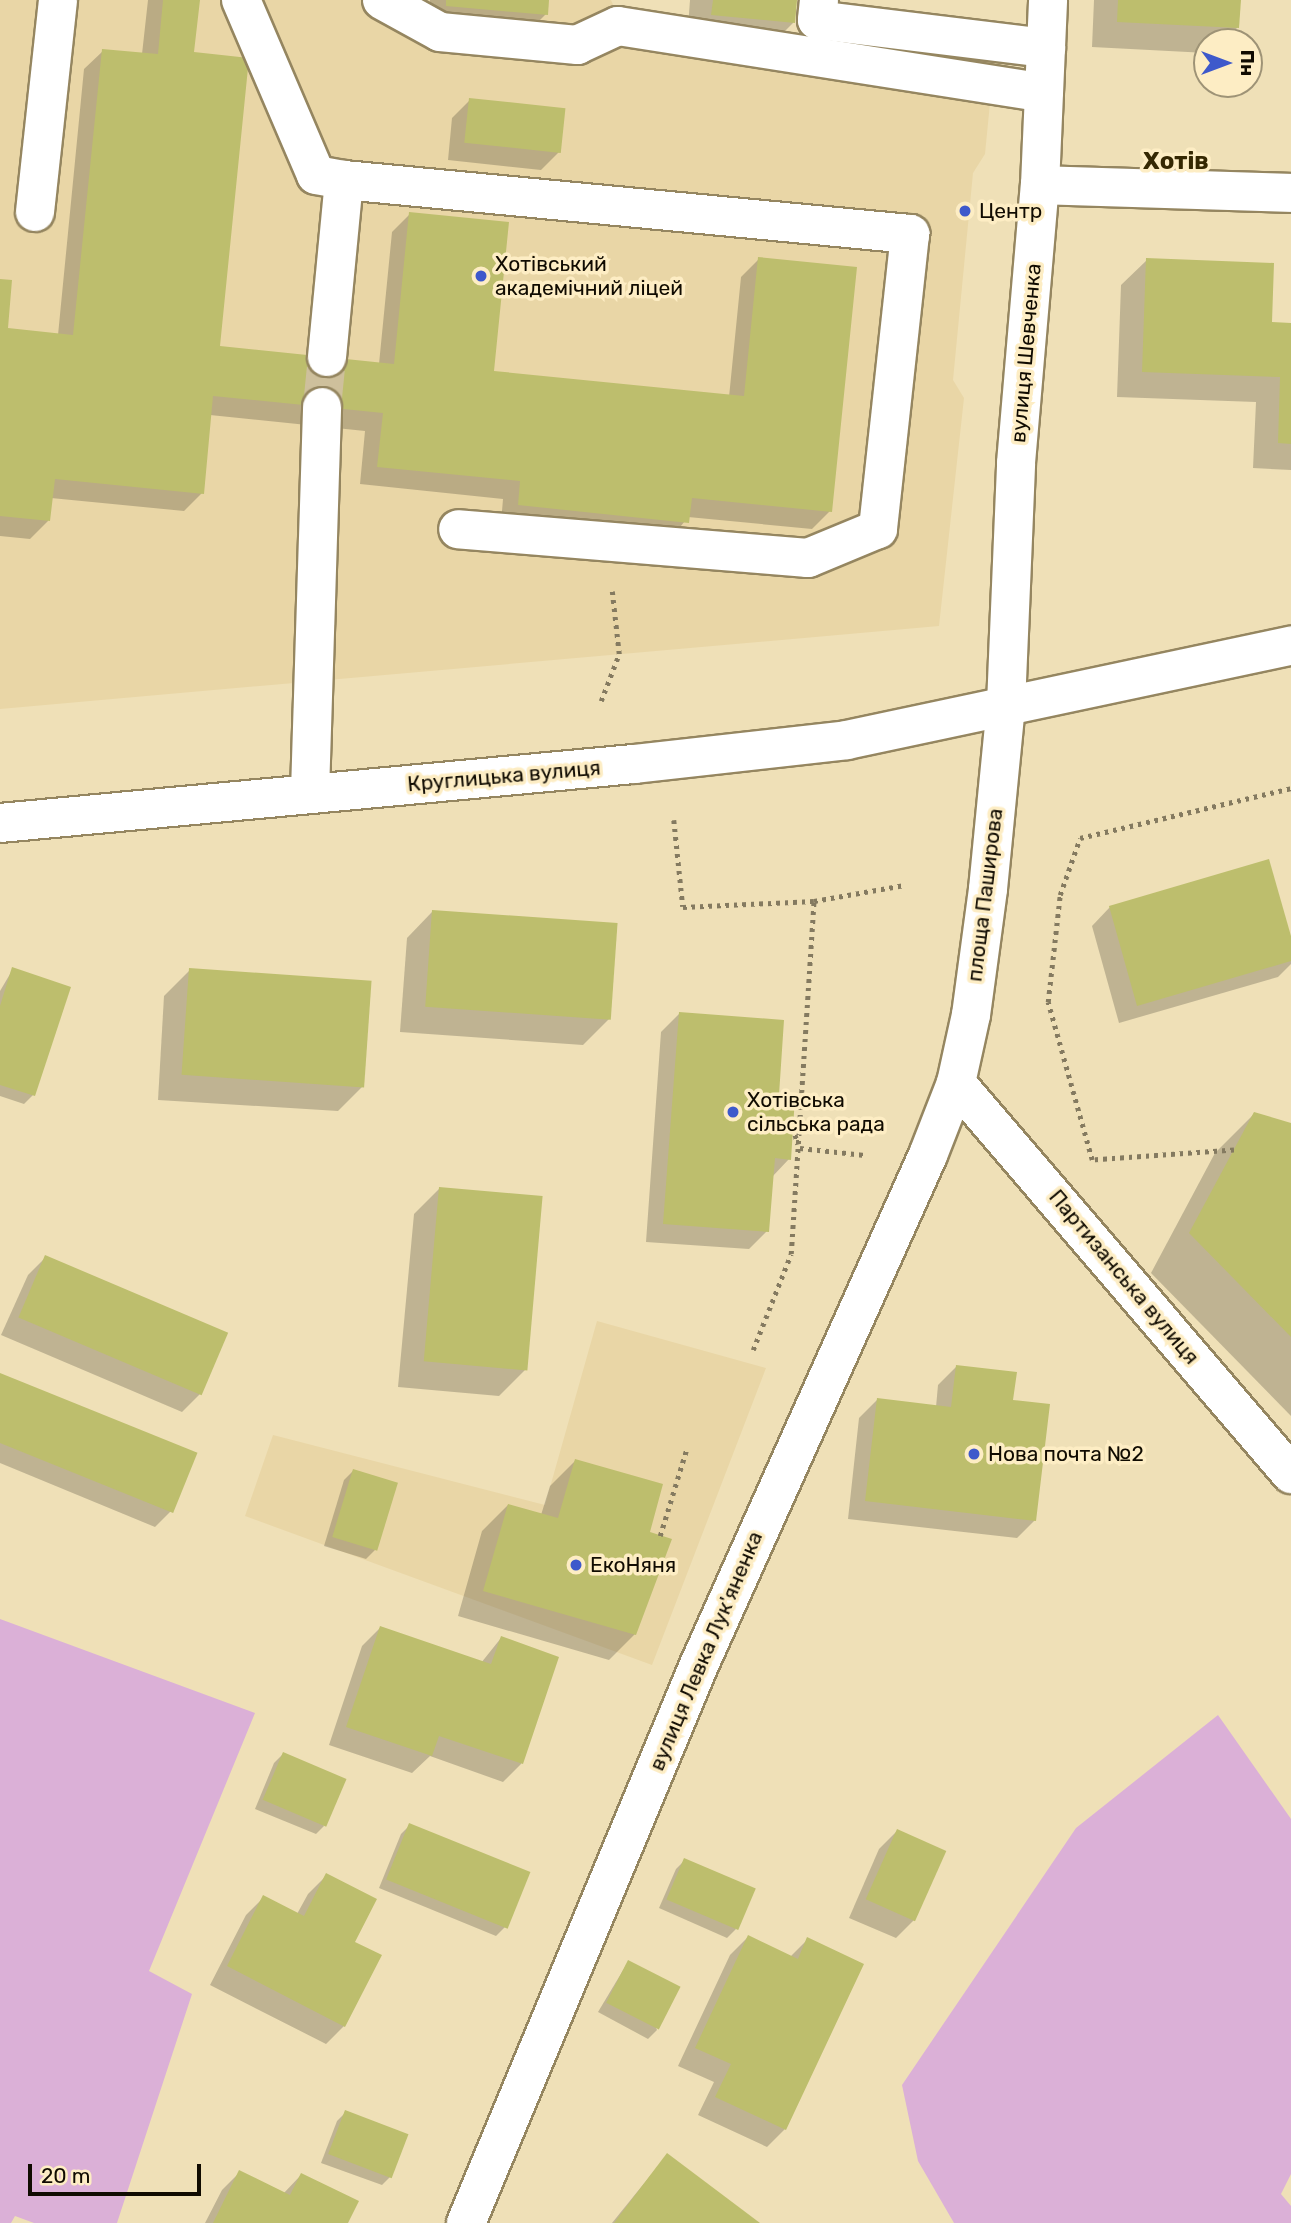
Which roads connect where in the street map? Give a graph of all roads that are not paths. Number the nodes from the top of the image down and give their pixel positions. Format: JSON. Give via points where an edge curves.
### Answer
{"nodes":[{"id":1,"x":58,"y":0,"type":"edge"},
{"id":2,"x":241,"y":0,"type":"edge"},
{"id":3,"x":382,"y":0,"type":"edge"},
{"id":4,"x":819,"y":0,"type":"edge"},
{"id":5,"x":1048,"y":0,"type":"edge"},
{"id":6,"x":1046,"y":48,"type":"junction"},
{"id":7,"x":1044,"y":93,"type":"junction"},
{"id":8,"x":344,"y":180,"type":"junction"},
{"id":9,"x":1040,"y":185,"type":"junction"},
{"id":10,"x":1291,"y":193,"type":"edge"},
{"id":11,"x":35,"y":212,"type":"dead end"},
{"id":12,"x":327,"y":357,"type":"tunnel mouth"},
{"id":13,"x":322,"y":407,"type":"tunnel mouth"},
{"id":14,"x":458,"y":529,"type":"dead end"},
{"id":15,"x":1291,"y":646,"type":"edge"},
{"id":16,"x":1006,"y":705,"type":"junction"},
{"id":17,"x":310,"y":792,"type":"junction"},
{"id":18,"x":0,"y":823,"type":"edge"},
{"id":19,"x":956,"y":1083,"type":"junction"},
{"id":20,"x":1291,"y":1474,"type":"edge"},
{"id":21,"x":466,"y":2223,"type":"edge"}],
"edges":[{"from":1,"to":11,"type":"street"},
{"from":2,"to":8,"type":"street","via":[[316,176]]},
{"from":3,"to":7,"type":"street","via":[[440,32],[577,45],[618,26]]},
{"from":4,"to":6,"type":"street","via":[[817,20]]},
{"from":5,"to":6,"type":"street","name":"вулиця Шевченка"},
{"from":6,"to":7,"type":"street","name":"вулиця Шевченка"},
{"from":7,"to":9,"type":"street","name":"вулиця Шевченка"},
{"from":8,"to":12,"type":"street"},
{"from":8,"to":14,"type":"street","via":[[910,234],[878,529],[808,558]]},
{"from":9,"to":10,"type":"street"},
{"from":9,"to":16,"type":"street","name":"вулиця Шевченка","via":[[1016,463]]},
{"from":13,"to":17,"type":"street"},
{"from":15,"to":16,"type":"street","name":"Круглицька вулиця"},
{"from":16,"to":17,"type":"street","name":"Круглицька вулиця","via":[[847,740]]},
{"from":16,"to":19,"type":"street","name":"площа Паширова","via":[[988,889],[971,1016]]},
{"from":17,"to":18,"type":"street","name":"Круглицька вулиця"},
{"from":19,"to":20,"type":"street","name":"Партизанська вулиця"},
{"from":19,"to":21,"type":"street","name":"вулиця Левка Лук'яненка","via":[[699,1665]]}]}
